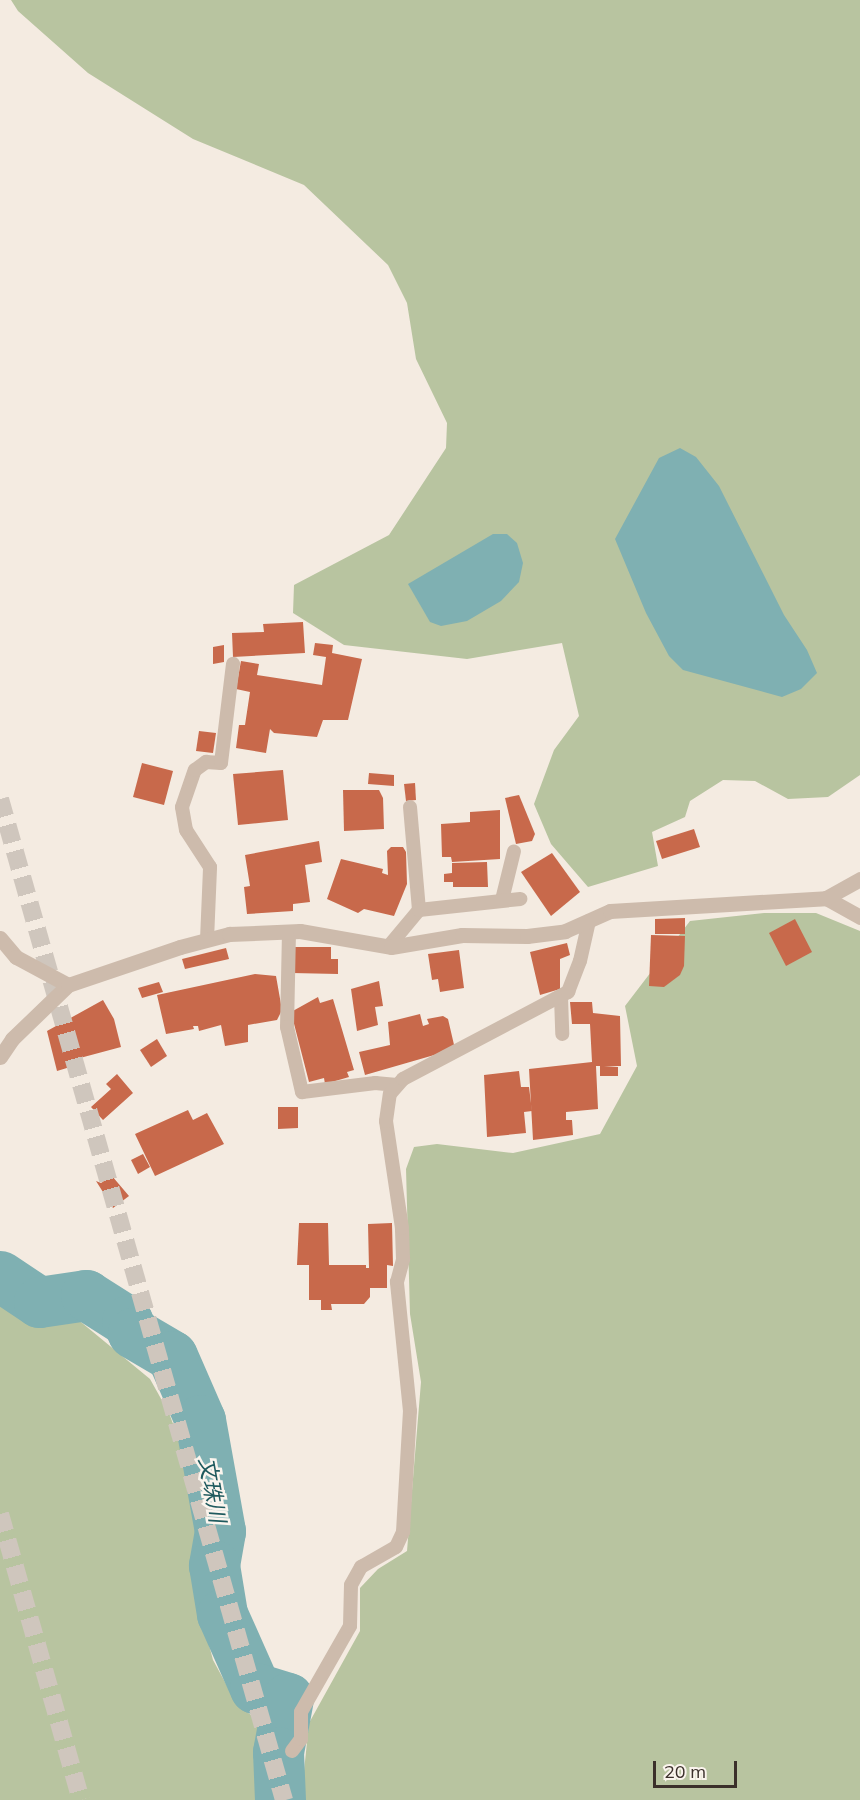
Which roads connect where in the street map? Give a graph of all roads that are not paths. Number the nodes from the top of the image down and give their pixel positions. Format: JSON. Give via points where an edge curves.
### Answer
{"nodes":[{"id":1,"x":233,"y":664,"type":"dead end"},
{"id":2,"x":410,"y":807,"type":"dead end"},
{"id":3,"x":514,"y":851,"type":"dead end"},
{"id":4,"x":860,"y":879,"type":"edge"},
{"id":5,"x":826,"y":898,"type":"junction"},
{"id":6,"x":520,"y":899,"type":"dead end"},
{"id":7,"x":502,"y":900,"type":"junction"},
{"id":8,"x":419,"y":910,"type":"junction"},
{"id":9,"x":860,"y":917,"type":"edge"},
{"id":10,"x":589,"y":921,"type":"junction"},
{"id":11,"x":289,"y":932,"type":"junction"},
{"id":12,"x":0,"y":938,"type":"edge"},
{"id":13,"x":207,"y":940,"type":"junction"},
{"id":14,"x":389,"y":946,"type":"junction"},
{"id":15,"x":68,"y":984,"type":"junction"},
{"id":16,"x":561,"y":997,"type":"junction"},
{"id":17,"x":562,"y":1034,"type":"dead end"},
{"id":18,"x":0,"y":1057,"type":"edge"},
{"id":19,"x":397,"y":1085,"type":"junction"},
{"id":20,"x":292,"y":1751,"type":"dead end"}],
"edges":[{"from":1,"to":13,"type":"lane","via":[[221,763],[206,762],[195,770],[182,807],[186,830],[210,867]]},
{"from":2,"to":8,"type":"lane"},
{"from":3,"to":7,"type":"lane"},
{"from":4,"to":5,"type":"street"},
{"from":5,"to":9,"type":"street"},
{"from":5,"to":10,"type":"street","via":[[610,911]]},
{"from":6,"to":7,"type":"lane"},
{"from":7,"to":8,"type":"lane"},
{"from":8,"to":14,"type":"lane"},
{"from":10,"to":14,"type":"street","via":[[546,934],[462,935]]},
{"from":10,"to":16,"type":"lane","via":[[580,961],[568,992]]},
{"from":11,"to":13,"type":"street","via":[[230,934]]},
{"from":11,"to":14,"type":"street"},
{"from":11,"to":19,"type":"lane","via":[[287,1028],[302,1092],[375,1083]]},
{"from":12,"to":15,"type":"street","via":[[16,957]]},
{"from":13,"to":15,"type":"street"},
{"from":15,"to":18,"type":"street","via":[[12,1039]]},
{"from":16,"to":17,"type":"lane"},
{"from":16,"to":19,"type":"lane"},
{"from":19,"to":20,"type":"lane","via":[[390,1094],[386,1121],[402,1228],[403,1259],[397,1282],[410,1411],[403,1532],[396,1546],[361,1567],[351,1585],[350,1626],[301,1712],[301,1739]]}]}
